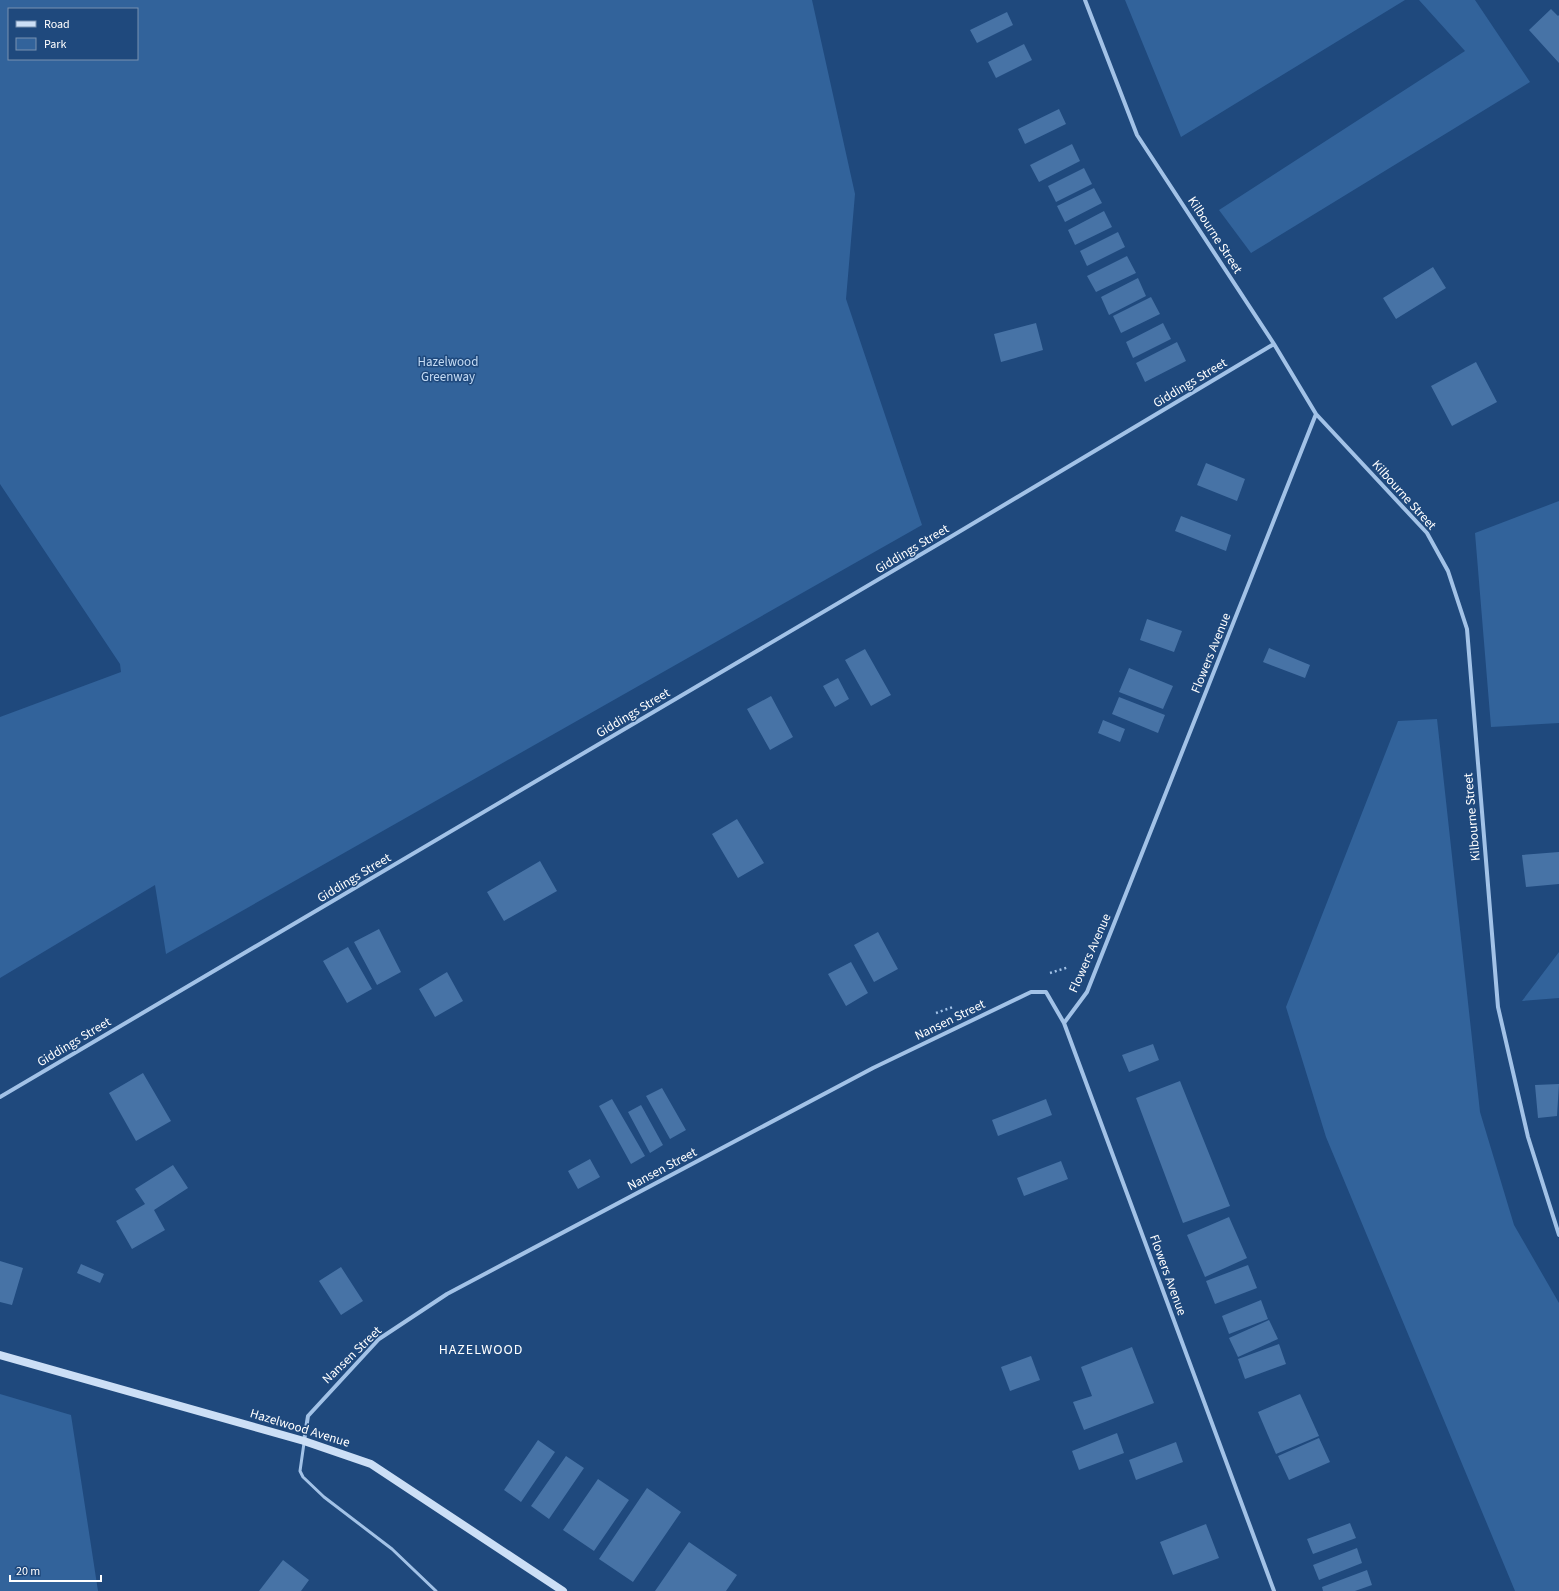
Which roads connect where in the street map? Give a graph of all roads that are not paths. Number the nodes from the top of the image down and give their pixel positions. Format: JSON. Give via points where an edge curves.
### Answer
{"nodes":[{"id":1,"x":1085,"y":0,"type":"edge"},
{"id":2,"x":1274,"y":344,"type":"junction"},
{"id":3,"x":1316,"y":414,"type":"junction"},
{"id":4,"x":1064,"y":1023,"type":"junction"},
{"id":5,"x":0,"y":1098,"type":"edge"},
{"id":6,"x":1559,"y":1235,"type":"edge"},
{"id":7,"x":0,"y":1355,"type":"edge"},
{"id":8,"x":304,"y":1441,"type":"junction"},
{"id":9,"x":436,"y":1591,"type":"edge"},
{"id":10,"x":563,"y":1591,"type":"edge"},
{"id":11,"x":1274,"y":1591,"type":"edge"}],
"edges":[{"from":1,"to":2,"type":"street","name":"Kilbourne Street","via":[[1137,135]]},
{"from":2,"to":3,"type":"street","name":"Kilbourne Street"},
{"from":2,"to":5,"type":"street","name":"Giddings Street","via":[[947,540]]},
{"from":3,"to":4,"type":"street","name":"Flowers Avenue","via":[[1087,992]]},
{"from":3,"to":6,"type":"street","name":"Kilbourne Street","via":[[1427,533],[1448,571],[1467,629],[1498,1007],[1528,1137]]},
{"from":4,"to":8,"type":"street","name":"Nansen Street","via":[[1046,992],[1031,992],[873,1068],[447,1294],[379,1339],[308,1416]]},
{"from":4,"to":11,"type":"street","name":"Flowers Avenue"},
{"from":7,"to":8,"type":"main road","name":"Hazelwood Avenue"},
{"from":8,"to":9,"type":"lane","via":[[300,1471],[303,1477],[324,1497],[392,1549]]},
{"from":8,"to":10,"type":"main road","name":"Hazelwood Avenue","via":[[371,1464]]}]}
